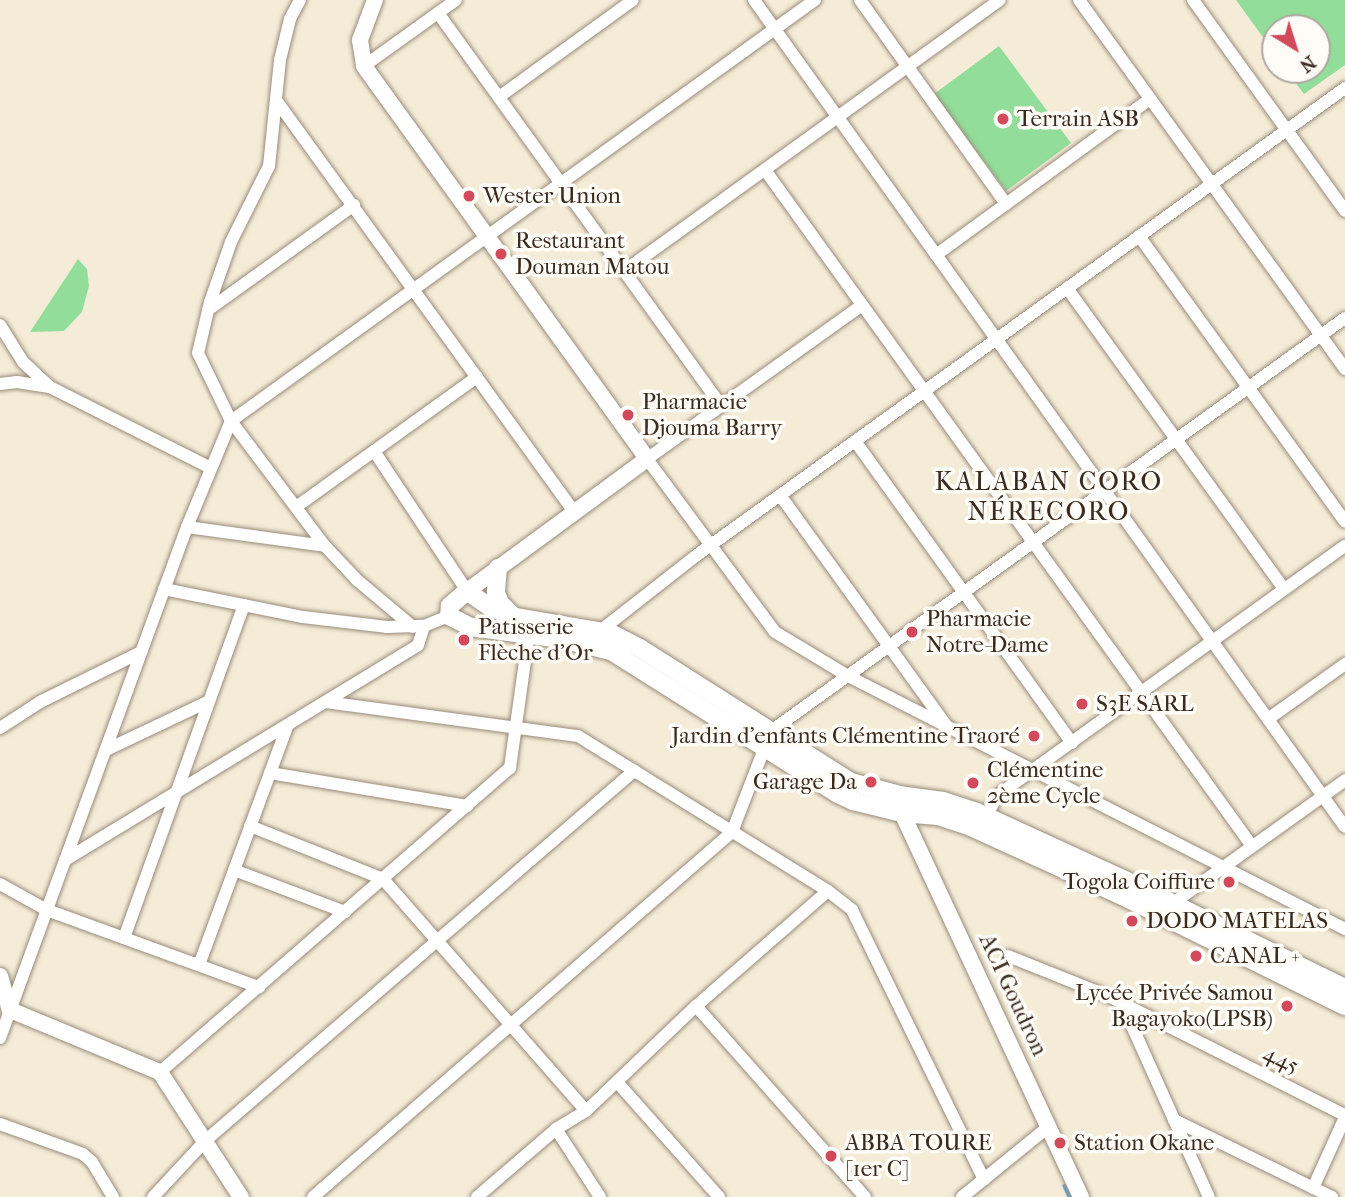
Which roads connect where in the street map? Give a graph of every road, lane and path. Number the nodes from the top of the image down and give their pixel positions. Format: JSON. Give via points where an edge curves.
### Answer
{"nodes":[{"id":1,"x":300,"y":0,"type":"edge"},
{"id":2,"x":375,"y":0,"type":"edge"},
{"id":3,"x":456,"y":0,"type":"edge"},
{"id":4,"x":633,"y":0,"type":"edge"},
{"id":5,"x":754,"y":0,"type":"edge"},
{"id":6,"x":815,"y":0,"type":"edge"},
{"id":7,"x":860,"y":0,"type":"edge"},
{"id":8,"x":1000,"y":0,"type":"edge"},
{"id":9,"x":1079,"y":0,"type":"edge"},
{"id":10,"x":1193,"y":0,"type":"edge"},
{"id":11,"x":438,"y":13,"type":"junction"},
{"id":12,"x":775,"y":29,"type":"junction"},
{"id":13,"x":364,"y":66,"type":"junction"},
{"id":14,"x":908,"y":66,"type":"junction"},
{"id":15,"x":1345,"y":88,"type":"edge"},
{"id":16,"x":499,"y":97,"type":"junction"},
{"id":17,"x":1150,"y":99,"type":"junction"},
{"id":18,"x":276,"y":100,"type":"junction"},
{"id":19,"x":838,"y":117,"type":"junction"},
{"id":20,"x":1286,"y":130,"type":"junction"},
{"id":21,"x":765,"y":170,"type":"junction"},
{"id":22,"x":561,"y":183,"type":"junction"},
{"id":23,"x":1212,"y":184,"type":"junction"},
{"id":24,"x":1006,"y":204,"type":"junction"},
{"id":25,"x":354,"y":205,"type":"junction"},
{"id":26,"x":1345,"y":211,"type":"edge"},
{"id":27,"x":487,"y":236,"type":"junction"},
{"id":28,"x":1139,"y":236,"type":"junction"},
{"id":29,"x":936,"y":255,"type":"junction"},
{"id":30,"x":624,"y":271,"type":"junction"},
{"id":31,"x":1067,"y":288,"type":"junction"},
{"id":32,"x":414,"y":289,"type":"junction"},
{"id":33,"x":862,"y":305,"type":"junction"},
{"id":34,"x":208,"y":310,"type":"junction"},
{"id":35,"x":1345,"y":318,"type":"edge"},
{"id":36,"x":0,"y":325,"type":"edge"},
{"id":37,"x":1321,"y":336,"type":"junction"},
{"id":38,"x":996,"y":339,"type":"junction"},
{"id":39,"x":1345,"y":369,"type":"edge"},
{"id":40,"x":477,"y":377,"type":"junction"},
{"id":41,"x":0,"y":384,"type":"edge"},
{"id":42,"x":50,"y":387,"type":"junction"},
{"id":43,"x":1248,"y":388,"type":"junction"},
{"id":44,"x":924,"y":391,"type":"junction"},
{"id":45,"x":721,"y":406,"type":"junction"},
{"id":46,"x":231,"y":421,"type":"junction"},
{"id":47,"x":1177,"y":440,"type":"junction"},
{"id":48,"x":855,"y":441,"type":"junction"},
{"id":49,"x":374,"y":451,"type":"junction"},
{"id":50,"x":647,"y":459,"type":"junction"},
{"id":51,"x":211,"y":468,"type":"junction"},
{"id":52,"x":1105,"y":491,"type":"junction"},
{"id":53,"x":780,"y":495,"type":"junction"},
{"id":54,"x":296,"y":507,"type":"junction"},
{"id":55,"x":575,"y":513,"type":"junction"},
{"id":56,"x":1345,"y":522,"type":"edge"},
{"id":57,"x":187,"y":527,"type":"junction"},
{"id":58,"x":1033,"y":543,"type":"junction"},
{"id":59,"x":324,"y":546,"type":"junction"},
{"id":60,"x":709,"y":546,"type":"junction"},
{"id":61,"x":1345,"y":546,"type":"edge"},
{"id":62,"x":498,"y":568,"type":"junction"},
{"id":63,"x":164,"y":589,"type":"junction"},
{"id":64,"x":1284,"y":589,"type":"junction"},
{"id":65,"x":467,"y":591,"type":"junction"},
{"id":66,"x":964,"y":593,"type":"junction"},
{"id":67,"x":244,"y":605,"type":"junction"},
{"id":68,"x":449,"y":616,"type":"junction"},
{"id":69,"x":515,"y":617,"type":"junction"},
{"id":70,"x":419,"y":626,"type":"junction"},
{"id":71,"x":600,"y":631,"type":"junction"},
{"id":72,"x":528,"y":634,"type":"junction"},
{"id":73,"x":1212,"y":641,"type":"junction"},
{"id":74,"x":889,"y":646,"type":"junction"},
{"id":75,"x":141,"y":652,"type":"junction"},
{"id":76,"x":1345,"y":664,"type":"edge"},
{"id":77,"x":848,"y":676,"type":"junction"},
{"id":78,"x":1141,"y":693,"type":"junction"},
{"id":79,"x":209,"y":701,"type":"junction"},
{"id":80,"x":326,"y":702,"type":"junction"},
{"id":81,"x":1268,"y":719,"type":"junction"},
{"id":82,"x":288,"y":725,"type":"junction"},
{"id":83,"x":515,"y":726,"type":"junction"},
{"id":84,"x":0,"y":728,"type":"edge"},
{"id":85,"x":948,"y":728,"type":"junction"},
{"id":86,"x":771,"y":731,"type":"junction"},
{"id":87,"x":1072,"y":743,"type":"junction"},
{"id":88,"x":764,"y":748,"type":"junction"},
{"id":89,"x":106,"y":750,"type":"junction"},
{"id":90,"x":1034,"y":770,"type":"junction"},
{"id":91,"x":634,"y":771,"type":"junction"},
{"id":92,"x":270,"y":773,"type":"junction"},
{"id":93,"x":1345,"y":780,"type":"edge"},
{"id":94,"x":174,"y":794,"type":"junction"},
{"id":95,"x":1323,"y":796,"type":"junction"},
{"id":96,"x":901,"y":804,"type":"junction"},
{"id":97,"x":467,"y":806,"type":"junction"},
{"id":98,"x":986,"y":816,"type":"junction"},
{"id":99,"x":250,"y":827,"type":"junction"},
{"id":100,"x":1345,"y":827,"type":"edge"},
{"id":101,"x":732,"y":832,"type":"junction"},
{"id":102,"x":1252,"y":846,"type":"junction"},
{"id":103,"x":65,"y":860,"type":"junction"},
{"id":104,"x":1223,"y":867,"type":"junction"},
{"id":105,"x":234,"y":870,"type":"junction"},
{"id":106,"x":383,"y":879,"type":"junction"},
{"id":107,"x":0,"y":884,"type":"edge"},
{"id":108,"x":828,"y":891,"type":"junction"},
{"id":109,"x":1172,"y":904,"type":"junction"},
{"id":110,"x":47,"y":909,"type":"junction"},
{"id":111,"x":345,"y":912,"type":"junction"},
{"id":112,"x":1345,"y":929,"type":"edge"},
{"id":113,"x":124,"y":938,"type":"junction"},
{"id":114,"x":437,"y":941,"type":"junction"},
{"id":115,"x":1008,"y":956,"type":"dead end"},
{"id":116,"x":199,"y":965,"type":"junction"},
{"id":117,"x":0,"y":976,"type":"edge"},
{"id":118,"x":1341,"y":981,"type":"edge"},
{"id":119,"x":259,"y":987,"type":"junction"},
{"id":120,"x":696,"y":1006,"type":"junction"},
{"id":121,"x":1123,"y":1006,"type":"junction"},
{"id":122,"x":1345,"y":1006,"type":"edge"},
{"id":123,"x":10,"y":1010,"type":"junction"},
{"id":124,"x":510,"y":1023,"type":"junction"},
{"id":125,"x":0,"y":1038,"type":"edge"},
{"id":126,"x":160,"y":1072,"type":"junction"},
{"id":127,"x":617,"y":1082,"type":"junction"},
{"id":128,"x":586,"y":1111,"type":"junction"},
{"id":129,"x":1345,"y":1116,"type":"edge"},
{"id":130,"x":1174,"y":1120,"type":"junction"},
{"id":131,"x":0,"y":1124,"type":"edge"},
{"id":132,"x":1048,"y":1127,"type":"junction"},
{"id":133,"x":556,"y":1129,"type":"junction"},
{"id":134,"x":205,"y":1141,"type":"junction"},
{"id":135,"x":984,"y":1179,"type":"junction"},
{"id":136,"x":1313,"y":1188,"type":"junction"},
{"id":137,"x":113,"y":1197,"type":"edge"},
{"id":138,"x":153,"y":1197,"type":"edge"},
{"id":139,"x":241,"y":1197,"type":"edge"},
{"id":140,"x":313,"y":1197,"type":"edge"},
{"id":141,"x":477,"y":1197,"type":"edge"},
{"id":142,"x":600,"y":1197,"type":"edge"},
{"id":143,"x":719,"y":1197,"type":"edge"},
{"id":144,"x":865,"y":1197,"type":"edge"},
{"id":145,"x":962,"y":1197,"type":"edge"},
{"id":146,"x":1081,"y":1197,"type":"edge"},
{"id":147,"x":1209,"y":1197,"type":"edge"},
{"id":148,"x":1332,"y":1197,"type":"edge"}],
"edges":[{"from":1,"to":18,"type":"street","via":[[280,60]]},
{"from":2,"to":13,"type":"street","via":[[360,40]]},
{"from":3,"to":11,"type":"street"},
{"from":4,"to":16,"type":"street"},
{"from":5,"to":12,"type":"street"},
{"from":6,"to":12,"type":"street"},
{"from":7,"to":14,"type":"street"},
{"from":8,"to":14,"type":"street"},
{"from":9,"to":17,"type":"street"},
{"from":10,"to":20,"type":"street"},
{"from":11,"to":13,"type":"street"},
{"from":11,"to":16,"type":"street"},
{"from":12,"to":19,"type":"street"},
{"from":12,"to":22,"type":"street"},
{"from":13,"to":27,"type":"street"},
{"from":14,"to":19,"type":"street"},
{"from":14,"to":24,"type":"street"},
{"from":15,"to":20,"type":"street"},
{"from":16,"to":22,"type":"street"},
{"from":17,"to":23,"type":"street"},
{"from":17,"to":24,"type":"street"},
{"from":18,"to":25,"type":"street"},
{"from":18,"to":34,"type":"street","via":[[269,166],[231,242]]},
{"from":19,"to":21,"type":"street"},
{"from":19,"to":29,"type":"street"},
{"from":20,"to":23,"type":"street"},
{"from":20,"to":26,"type":"street"},
{"from":21,"to":30,"type":"street"},
{"from":21,"to":33,"type":"street"},
{"from":22,"to":27,"type":"street"},
{"from":22,"to":30,"type":"street"},
{"from":23,"to":28,"type":"street"},
{"from":23,"to":37,"type":"street"},
{"from":24,"to":29,"type":"street"},
{"from":25,"to":32,"type":"street"},
{"from":25,"to":34,"type":"street"},
{"from":27,"to":32,"type":"street"},
{"from":27,"to":50,"type":"street"},
{"from":28,"to":31,"type":"street"},
{"from":28,"to":43,"type":"street"},
{"from":29,"to":38,"type":"street"},
{"from":30,"to":45,"type":"street"},
{"from":31,"to":38,"type":"street"},
{"from":31,"to":47,"type":"street"},
{"from":32,"to":40,"type":"street"},
{"from":32,"to":46,"type":"street"},
{"from":33,"to":44,"type":"street"},
{"from":33,"to":45,"type":"street"},
{"from":34,"to":46,"type":"street","via":[[198,353]]},
{"from":35,"to":37,"type":"street"},
{"from":36,"to":42,"type":"street","via":[[23,362]]},
{"from":37,"to":39,"type":"street"},
{"from":37,"to":43,"type":"street"},
{"from":38,"to":44,"type":"street"},
{"from":38,"to":52,"type":"street"},
{"from":40,"to":49,"type":"street"},
{"from":40,"to":55,"type":"street"},
{"from":41,"to":42,"type":"street"},
{"from":42,"to":51,"type":"street"},
{"from":43,"to":47,"type":"street"},
{"from":43,"to":56,"type":"street"},
{"from":44,"to":48,"type":"street"},
{"from":44,"to":58,"type":"street"},
{"from":45,"to":50,"type":"street"},
{"from":46,"to":51,"type":"street"},
{"from":46,"to":54,"type":"street"},
{"from":47,"to":52,"type":"street"},
{"from":47,"to":64,"type":"street"},
{"from":48,"to":53,"type":"street"},
{"from":48,"to":66,"type":"street"},
{"from":49,"to":54,"type":"street"},
{"from":49,"to":65,"type":"street"},
{"from":50,"to":55,"type":"street"},
{"from":50,"to":60,"type":"street"},
{"from":51,"to":57,"type":"street"},
{"from":52,"to":58,"type":"street"},
{"from":52,"to":73,"type":"street"},
{"from":53,"to":60,"type":"street"},
{"from":53,"to":74,"type":"street"},
{"from":54,"to":59,"type":"street"},
{"from":55,"to":62,"type":"street"},
{"from":57,"to":59,"type":"street"},
{"from":57,"to":63,"type":"street"},
{"from":58,"to":66,"type":"street"},
{"from":58,"to":78,"type":"street"},
{"from":59,"to":70,"type":"street","via":[[357,580]]},
{"from":60,"to":71,"type":"street"},
{"from":60,"to":77,"type":"street","via":[[775,632]]},
{"from":61,"to":64,"type":"street"},
{"from":62,"to":65,"type":"street"},
{"from":62,"to":69,"type":"main road","via":[[496,593]]},
{"from":63,"to":67,"type":"street"},
{"from":63,"to":75,"type":"street"},
{"from":64,"to":73,"type":"street"},
{"from":65,"to":68,"type":"main road","via":[[450,606]]},
{"from":65,"to":69,"type":"main road","via":[[491,608]]},
{"from":66,"to":74,"type":"street"},
{"from":66,"to":87,"type":"street"},
{"from":67,"to":70,"type":"street","via":[[303,617]]},
{"from":67,"to":79,"type":"street"},
{"from":68,"to":70,"type":"street"},
{"from":68,"to":72,"type":"main road","via":[[471,627]]},
{"from":69,"to":71,"type":"main road"},
{"from":70,"to":80,"type":"street","via":[[418,645]]},
{"from":71,"to":86,"type":"main road","via":[[640,648]]},
{"from":72,"to":83,"type":"street"},
{"from":72,"to":88,"type":"main road","via":[[611,651]]},
{"from":73,"to":78,"type":"street"},
{"from":73,"to":81,"type":"street"},
{"from":74,"to":77,"type":"street"},
{"from":74,"to":85,"type":"street"},
{"from":75,"to":84,"type":"street","via":[[40,702]]},
{"from":75,"to":89,"type":"street"},
{"from":76,"to":81,"type":"street"},
{"from":77,"to":85,"type":"street"},
{"from":77,"to":86,"type":"street"},
{"from":78,"to":87,"type":"street"},
{"from":78,"to":102,"type":"street"},
{"from":79,"to":89,"type":"street"},
{"from":79,"to":94,"type":"street"},
{"from":80,"to":82,"type":"street"},
{"from":80,"to":83,"type":"street"},
{"from":81,"to":95,"type":"street"},
{"from":82,"to":92,"type":"street"},
{"from":82,"to":94,"type":"street"},
{"from":83,"to":91,"type":"street","via":[[578,736]]},
{"from":83,"to":97,"type":"street","via":[[510,768]]},
{"from":85,"to":90,"type":"street"},
{"from":86,"to":88,"type":"street"},
{"from":86,"to":96,"type":"main road","via":[[851,782]]},
{"from":87,"to":90,"type":"street"},
{"from":88,"to":96,"type":"main road","via":[[838,794]]},
{"from":88,"to":101,"type":"street"},
{"from":89,"to":103,"type":"street"},
{"from":90,"to":98,"type":"street","via":[[998,796]]},
{"from":90,"to":104,"type":"street"},
{"from":91,"to":101,"type":"street"},
{"from":91,"to":114,"type":"street"},
{"from":92,"to":97,"type":"street"},
{"from":92,"to":99,"type":"street"},
{"from":93,"to":95,"type":"street"},
{"from":94,"to":103,"type":"street"},
{"from":94,"to":113,"type":"street"},
{"from":95,"to":100,"type":"street"},
{"from":95,"to":102,"type":"street"},
{"from":96,"to":98,"type":"main road","via":[[943,801]]},
{"from":96,"to":122,"type":"main road","via":[[971,827]]},
{"from":96,"to":132,"type":"street","name":"ACI Goudron"},
{"from":97,"to":106,"type":"street"},
{"from":98,"to":109,"type":"main road"},
{"from":99,"to":105,"type":"street"},
{"from":99,"to":106,"type":"street"},
{"from":101,"to":108,"type":"street"},
{"from":101,"to":124,"type":"street"},
{"from":102,"to":104,"type":"street"},
{"from":103,"to":110,"type":"street"},
{"from":104,"to":109,"type":"street"},
{"from":104,"to":112,"type":"street"},
{"from":105,"to":111,"type":"street"},
{"from":105,"to":116,"type":"street"},
{"from":106,"to":111,"type":"street"},
{"from":106,"to":114,"type":"street"},
{"from":107,"to":110,"type":"street"},
{"from":108,"to":120,"type":"street"},
{"from":108,"to":135,"type":"street","via":[[852,911]]},
{"from":109,"to":118,"type":"main road"},
{"from":110,"to":113,"type":"street"},
{"from":110,"to":123,"type":"street"},
{"from":111,"to":119,"type":"street"},
{"from":113,"to":116,"type":"street"},
{"from":114,"to":124,"type":"street"},
{"from":114,"to":134,"type":"street"},
{"from":115,"to":121,"type":"street","name":"445"},
{"from":116,"to":119,"type":"street"},
{"from":117,"to":123,"type":"street"},
{"from":119,"to":126,"type":"street"},
{"from":120,"to":127,"type":"street"},
{"from":120,"to":144,"type":"street"},
{"from":121,"to":129,"type":"street","name":"445"},
{"from":121,"to":130,"type":"street"},
{"from":123,"to":125,"type":"street"},
{"from":123,"to":126,"type":"street"},
{"from":124,"to":128,"type":"street"},
{"from":124,"to":140,"type":"street"},
{"from":126,"to":134,"type":"street"},
{"from":127,"to":128,"type":"street"},
{"from":127,"to":143,"type":"street"},
{"from":128,"to":133,"type":"street"},
{"from":129,"to":136,"type":"street"},
{"from":130,"to":136,"type":"street"},
{"from":130,"to":147,"type":"street"},
{"from":131,"to":137,"type":"street","via":[[83,1154]]},
{"from":132,"to":135,"type":"street"},
{"from":132,"to":146,"type":"street","name":"ACI Goudron"},
{"from":133,"to":141,"type":"street"},
{"from":133,"to":142,"type":"street"},
{"from":134,"to":138,"type":"street"},
{"from":134,"to":139,"type":"street"},
{"from":135,"to":145,"type":"street"},
{"from":136,"to":148,"type":"street"}]}
